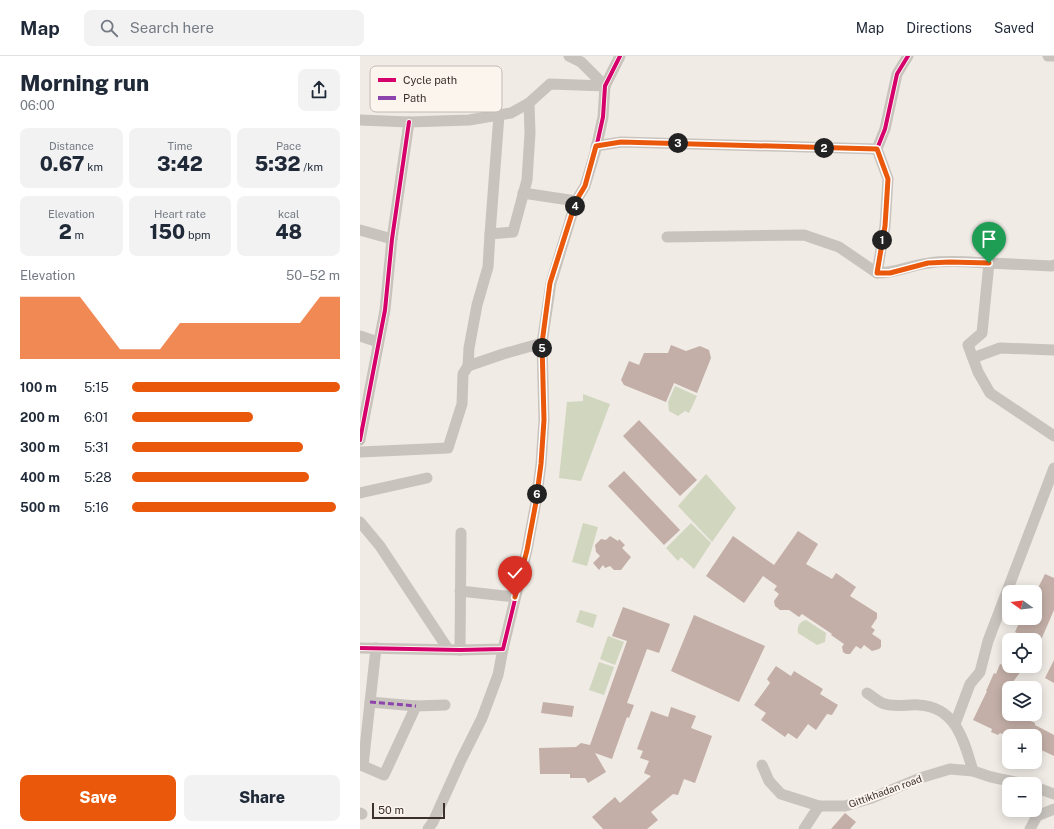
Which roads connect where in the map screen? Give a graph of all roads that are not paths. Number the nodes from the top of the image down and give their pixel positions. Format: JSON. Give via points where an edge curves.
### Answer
{"nodes":[{"id":1,"x":570,"y":56,"type":"edge"},
{"id":2,"x":620,"y":56,"type":"edge"},
{"id":3,"x":908,"y":56,"type":"edge"},
{"id":4,"x":1048,"y":56,"type":"edge"},
{"id":5,"x":1054,"y":56,"type":"edge"},
{"id":6,"x":605,"y":86,"type":"junction"},
{"id":7,"x":529,"y":103,"type":"junction"},
{"id":8,"x":499,"y":115,"type":"junction"},
{"id":9,"x":360,"y":120,"type":"edge"},
{"id":10,"x":409,"y":122,"type":"junction"},
{"id":11,"x":596,"y":146,"type":"junction"},
{"id":12,"x":877,"y":149,"type":"junction"},
{"id":13,"x":523,"y":193,"type":"junction"},
{"id":14,"x":576,"y":201,"type":"junction"},
{"id":15,"x":360,"y":230,"type":"edge"},
{"id":16,"x":490,"y":234,"type":"junction"},
{"id":17,"x":666,"y":237,"type":"dead end"},
{"id":18,"x":392,"y":239,"type":"junction"},
{"id":19,"x":989,"y":263,"type":"junction"},
{"id":20,"x":1054,"y":265,"type":"edge"},
{"id":21,"x":877,"y":273,"type":"junction"},
{"id":22,"x":360,"y":336,"type":"edge"},
{"id":23,"x":378,"y":342,"type":"junction"},
{"id":24,"x":542,"y":343,"type":"junction"},
{"id":25,"x":1053,"y":348,"type":"edge"},
{"id":26,"x":973,"y":358,"type":"junction"},
{"id":27,"x":468,"y":366,"type":"junction"},
{"id":28,"x":362,"y":420,"type":"edge"},
{"id":29,"x":1054,"y":436,"type":"edge"},
{"id":30,"x":360,"y":440,"type":"edge"},
{"id":31,"x":360,"y":452,"type":"edge"},
{"id":32,"x":1054,"y":468,"type":"edge"},
{"id":33,"x":427,"y":478,"type":"dead end"},
{"id":34,"x":360,"y":493,"type":"edge"},
{"id":35,"x":360,"y":522,"type":"edge"},
{"id":36,"x":461,"y":533,"type":"dead end"},
{"id":37,"x":460,"y":591,"type":"junction"},
{"id":38,"x":515,"y":597,"type":"junction"},
{"id":39,"x":360,"y":648,"type":"edge"},
{"id":40,"x":376,"y":648,"type":"junction"},
{"id":41,"x":503,"y":649,"type":"junction"},
{"id":42,"x":448,"y":650,"type":"junction"},
{"id":43,"x":460,"y":650,"type":"junction"},
{"id":44,"x":867,"y":693,"type":"dead end"},
{"id":45,"x":370,"y":702,"type":"junction"},
{"id":46,"x":445,"y":705,"type":"dead end"},
{"id":47,"x":416,"y":706,"type":"junction"},
{"id":48,"x":955,"y":724,"type":"junction"},
{"id":49,"x":762,"y":765,"type":"dead end"},
{"id":50,"x":973,"y":771,"type":"junction"},
{"id":51,"x":1002,"y":779,"type":"edge"},
{"id":52,"x":1042,"y":790,"type":"edge"},
{"id":53,"x":1054,"y":794,"type":"edge"},
{"id":54,"x":819,"y":806,"type":"junction"},
{"id":55,"x":1054,"y":809,"type":"edge"},
{"id":56,"x":428,"y":829,"type":"edge"},
{"id":57,"x":804,"y":829,"type":"edge"},
{"id":58,"x":1030,"y":829,"type":"edge"}],
"edges":[{"from":1,"to":6,"type":"street","via":[[581,62]]},
{"from":2,"to":6,"type":"street"},
{"from":3,"to":12,"type":"street","via":[[897,74],[885,129]]},
{"from":4,"to":5,"type":"street"},
{"from":6,"to":7,"type":"street","via":[[550,84]]},
{"from":6,"to":11,"type":"street","via":[[603,117]]},
{"from":7,"to":8,"type":"street","via":[[511,113]]},
{"from":7,"to":13,"type":"street","via":[[527,180]]},
{"from":8,"to":10,"type":"street","via":[[469,120]]},
{"from":8,"to":16,"type":"street"},
{"from":9,"to":10,"type":"street"},
{"from":10,"to":18,"type":"street"},
{"from":11,"to":12,"type":"street","via":[[621,142]]},
{"from":11,"to":14,"type":"street","via":[[585,186]]},
{"from":12,"to":21,"type":"street","via":[[888,179],[885,226]]},
{"from":13,"to":14,"type":"street"},
{"from":13,"to":16,"type":"street","via":[[513,232]]},
{"from":14,"to":24,"type":"street","via":[[550,283]]},
{"from":15,"to":18,"type":"street"},
{"from":16,"to":27,"type":"street","via":[[488,268],[477,305]]},
{"from":17,"to":21,"type":"street","via":[[804,235],[839,247]]},
{"from":18,"to":23,"type":"street","via":[[385,310]]},
{"from":19,"to":20,"type":"street"},
{"from":19,"to":21,"type":"street","via":[[928,263],[890,273]]},
{"from":19,"to":26,"type":"street","via":[[982,333],[968,345]]},
{"from":22,"to":23,"type":"street"},
{"from":23,"to":28,"type":"street"},
{"from":24,"to":27,"type":"street"},
{"from":24,"to":38,"type":"street","via":[[544,420],[541,464],[527,550]]},
{"from":25,"to":26,"type":"street","via":[[1000,348]]},
{"from":26,"to":29,"type":"street","via":[[990,393]]},
{"from":27,"to":31,"type":"street","via":[[463,374],[462,404],[448,448]]},
{"from":28,"to":30,"type":"street"},
{"from":32,"to":48,"type":"street","via":[[988,640],[980,672],[970,684]]},
{"from":33,"to":34,"type":"street"},
{"from":35,"to":42,"type":"street","via":[[380,546]]},
{"from":36,"to":37,"type":"street"},
{"from":37,"to":38,"type":"street"},
{"from":37,"to":43,"type":"street"},
{"from":38,"to":41,"type":"street"},
{"from":39,"to":40,"type":"street"},
{"from":40,"to":42,"type":"street"},
{"from":40,"to":45,"type":"street"},
{"from":41,"to":43,"type":"street"},
{"from":41,"to":56,"type":"street","via":[[498,675],[482,718],[434,822]]},
{"from":42,"to":43,"type":"street"},
{"from":44,"to":48,"type":"street","via":[[883,704],[934,707],[945,713]]},
{"from":45,"to":47,"type":"street"},
{"from":45,"to":47,"type":"street","via":[[363,766],[384,775]]},
{"from":46,"to":47,"type":"street"},
{"from":48,"to":50,"type":"street"},
{"from":49,"to":54,"type":"street","name":"Gittikhadan road","via":[[769,781],[781,794]]},
{"from":50,"to":51,"type":"street","name":"Gittikhadan road"},
{"from":50,"to":54,"type":"street","name":"Gittikhadan road","via":[[950,769],[845,806]]},
{"from":52,"to":53,"type":"street"},
{"from":54,"to":57,"type":"street"},
{"from":55,"to":58,"type":"street","via":[[1037,816]]}]}
